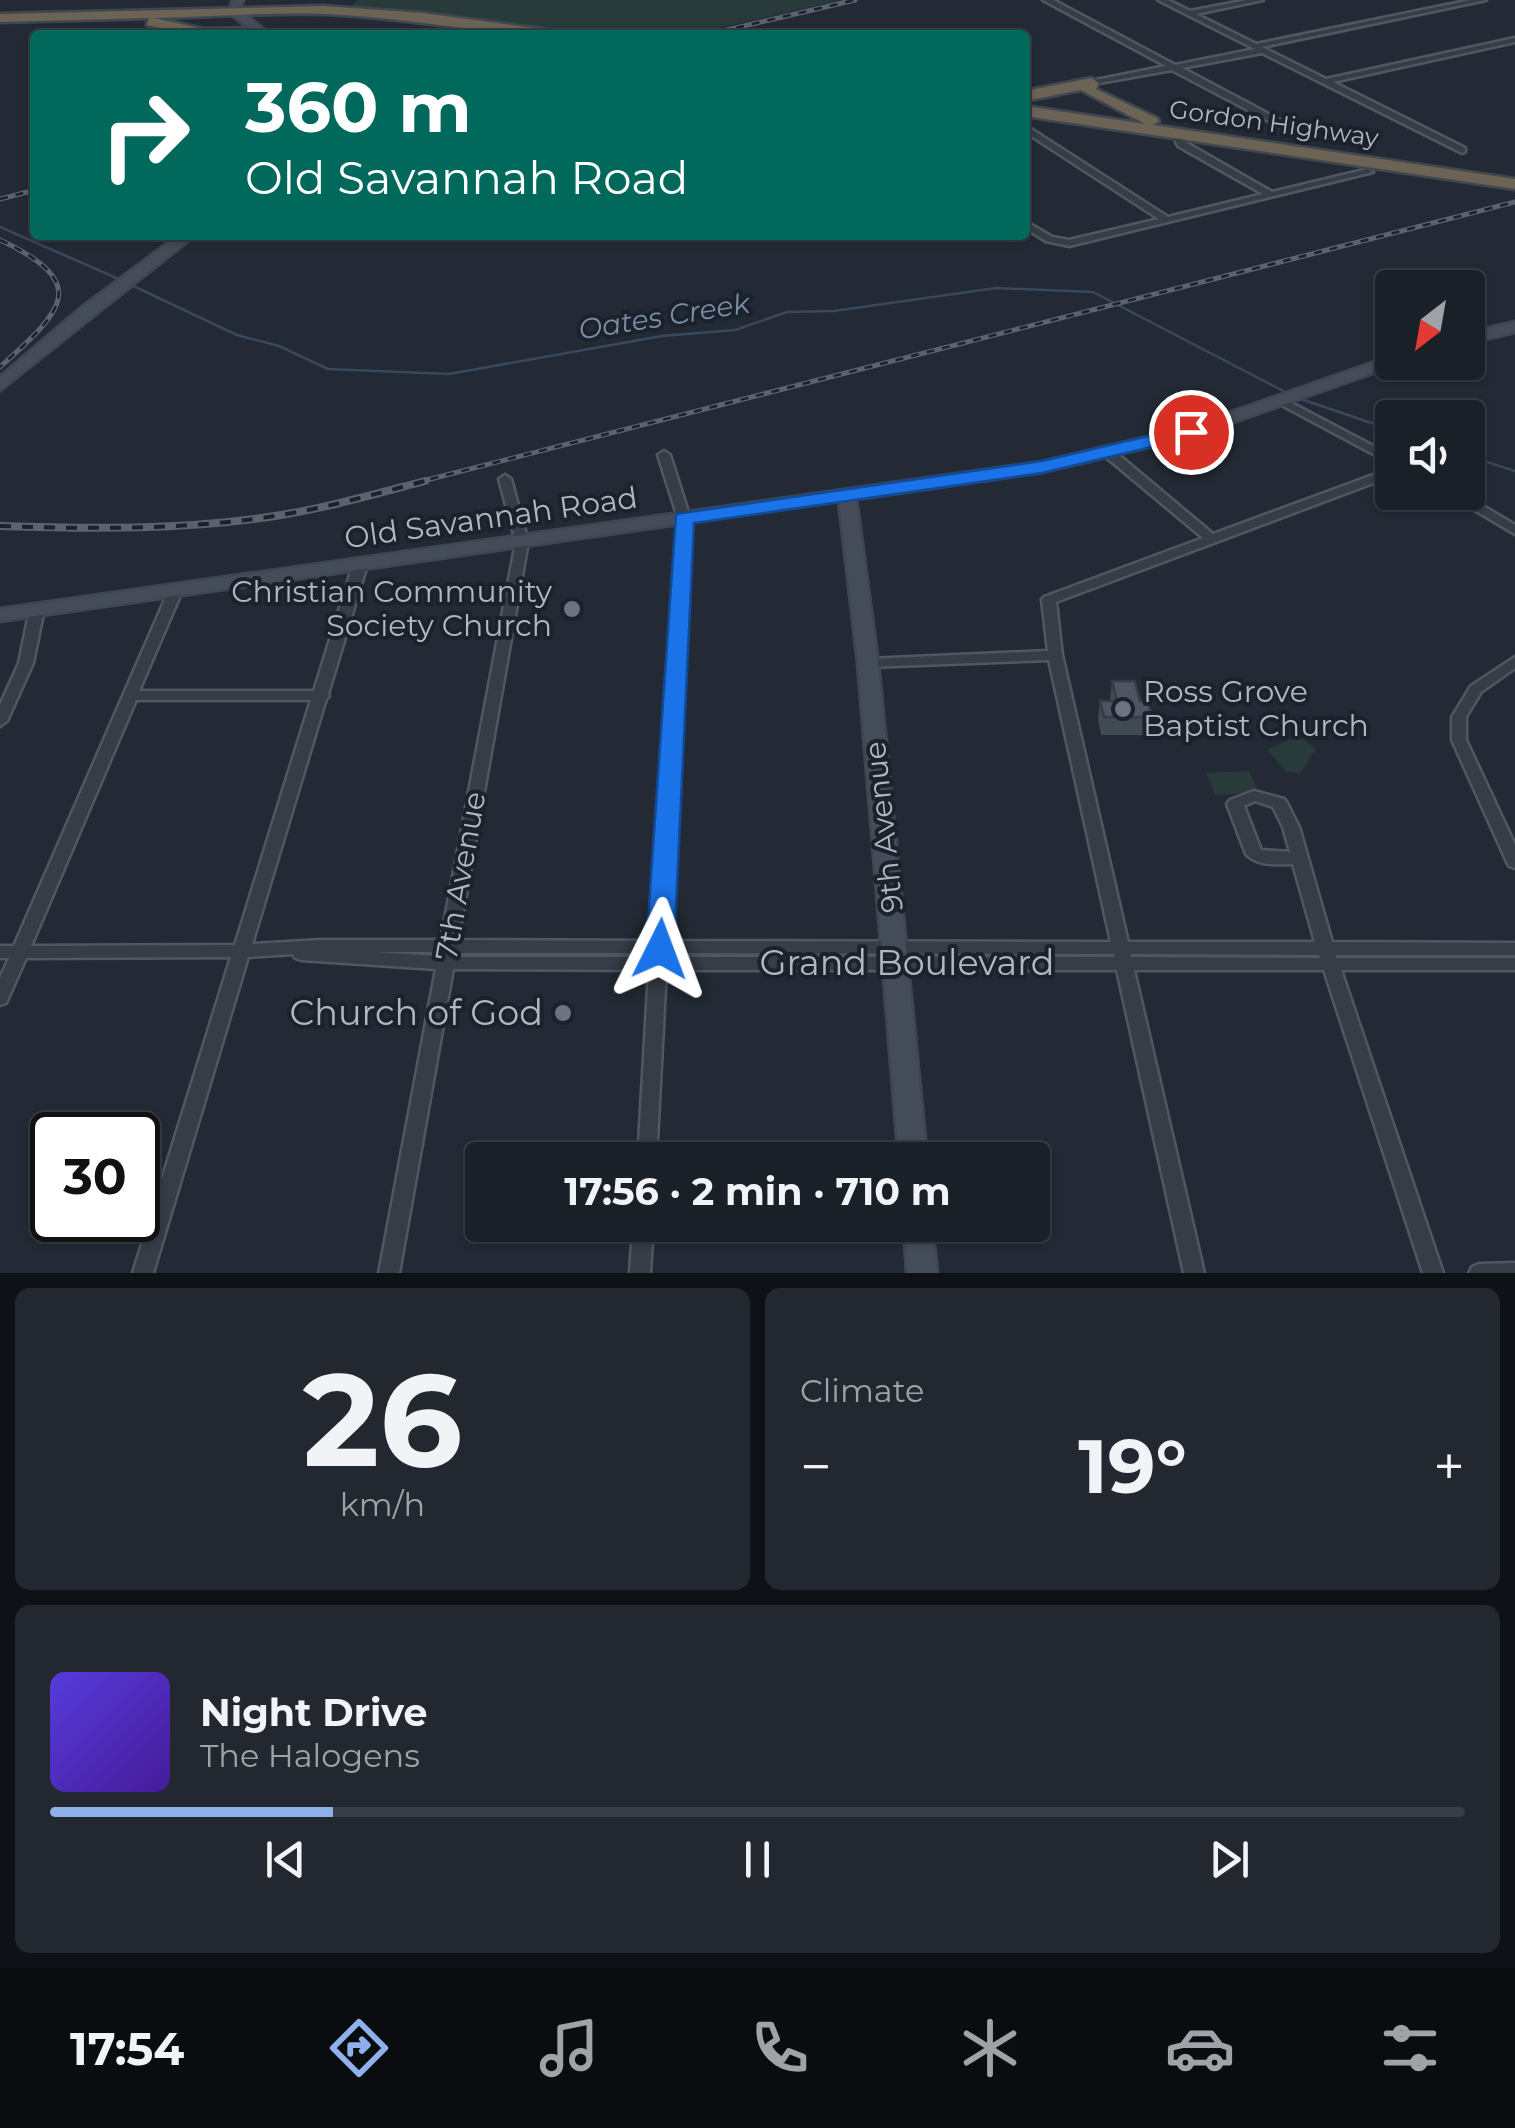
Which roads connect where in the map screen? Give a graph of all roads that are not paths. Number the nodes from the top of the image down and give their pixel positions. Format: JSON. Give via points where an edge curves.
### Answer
{"nodes":[{"id":1,"x":1047,"y":0,"type":"edge"},
{"id":2,"x":1162,"y":0,"type":"edge"},
{"id":3,"x":1259,"y":0,"type":"edge"},
{"id":4,"x":1482,"y":0,"type":"edge"},
{"id":5,"x":240,"y":5,"type":"edge"},
{"id":6,"x":1189,"y":13,"type":"junction"},
{"id":7,"x":0,"y":18,"type":"edge"},
{"id":8,"x":297,"y":18,"type":"junction"},
{"id":9,"x":66,"y":23,"type":"junction"},
{"id":10,"x":0,"y":28,"type":"edge"},
{"id":11,"x":194,"y":30,"type":"edge"},
{"id":12,"x":262,"y":30,"type":"edge"},
{"id":13,"x":265,"y":30,"type":"edge"},
{"id":14,"x":467,"y":30,"type":"edge"},
{"id":15,"x":522,"y":30,"type":"edge"},
{"id":16,"x":1515,"y":40,"type":"edge"},
{"id":17,"x":1260,"y":48,"type":"junction"},
{"id":18,"x":1173,"y":66,"type":"junction"},
{"id":19,"x":1325,"y":81,"type":"junction"},
{"id":20,"x":1091,"y":83,"type":"junction"},
{"id":21,"x":1030,"y":107,"type":"edge"},
{"id":22,"x":1030,"y":108,"type":"edge"},
{"id":23,"x":1030,"y":108,"type":"edge"},
{"id":24,"x":1160,"y":124,"type":"junction"},
{"id":25,"x":1030,"y":131,"type":"edge"},
{"id":26,"x":1177,"y":134,"type":"junction"},
{"id":27,"x":1305,"y":136,"type":"dead end"},
{"id":28,"x":1462,"y":150,"type":"dead end"},
{"id":29,"x":1368,"y":172,"type":"dead end"},
{"id":30,"x":1511,"y":178,"type":"edge"},
{"id":31,"x":1271,"y":196,"type":"junction"},
{"id":32,"x":1167,"y":220,"type":"junction"},
{"id":33,"x":1030,"y":227,"type":"edge"},
{"id":34,"x":182,"y":240,"type":"edge"},
{"id":35,"x":1515,"y":327,"type":"edge"},
{"id":36,"x":1485,"y":334,"type":"edge"},
{"id":37,"x":1375,"y":367,"type":"edge"},
{"id":38,"x":0,"y":386,"type":"edge"},
{"id":39,"x":1291,"y":397,"type":"junction"},
{"id":40,"x":1375,"y":450,"type":"edge"},
{"id":41,"x":1110,"y":454,"type":"junction"},
{"id":42,"x":664,"y":455,"type":"dead end"},
{"id":43,"x":1375,"y":478,"type":"edge"},
{"id":44,"x":505,"y":479,"type":"dead end"},
{"id":45,"x":847,"y":495,"type":"junction"},
{"id":46,"x":1481,"y":510,"type":"edge"},
{"id":47,"x":684,"y":518,"type":"junction"},
{"id":48,"x":1515,"y":530,"type":"edge"},
{"id":49,"x":1210,"y":538,"type":"junction"},
{"id":50,"x":522,"y":542,"type":"junction"},
{"id":51,"x":360,"y":565,"type":"junction"},
{"id":52,"x":175,"y":591,"type":"junction"},
{"id":53,"x":37,"y":609,"type":"junction"},
{"id":54,"x":0,"y":614,"type":"edge"},
{"id":55,"x":1056,"y":655,"type":"junction"},
{"id":56,"x":1515,"y":661,"type":"edge"},
{"id":57,"x":868,"y":664,"type":"junction"},
{"id":58,"x":133,"y":695,"type":"junction"},
{"id":59,"x":322,"y":696,"type":"junction"},
{"id":60,"x":0,"y":721,"type":"edge"},
{"id":61,"x":1300,"y":858,"type":"junction"},
{"id":62,"x":1515,"y":862,"type":"edge"},
{"id":63,"x":1515,"y":949,"type":"edge"},
{"id":64,"x":21,"y":951,"type":"junction"},
{"id":65,"x":239,"y":951,"type":"junction"},
{"id":66,"x":0,"y":952,"type":"edge"},
{"id":67,"x":897,"y":954,"type":"junction"},
{"id":68,"x":447,"y":956,"type":"junction"},
{"id":69,"x":659,"y":956,"type":"junction"},
{"id":70,"x":1123,"y":957,"type":"junction"},
{"id":71,"x":1328,"y":957,"type":"junction"},
{"id":72,"x":1515,"y":964,"type":"edge"},
{"id":73,"x":0,"y":998,"type":"edge"},
{"id":74,"x":648,"y":1142,"type":"edge"},
{"id":75,"x":912,"y":1142,"type":"edge"},
{"id":76,"x":642,"y":1242,"type":"edge"},
{"id":77,"x":919,"y":1242,"type":"edge"},
{"id":78,"x":1515,"y":1272,"type":"edge"},
{"id":79,"x":143,"y":1273,"type":"edge"},
{"id":80,"x":389,"y":1273,"type":"edge"},
{"id":81,"x":640,"y":1273,"type":"edge"},
{"id":82,"x":922,"y":1273,"type":"edge"},
{"id":83,"x":1194,"y":1273,"type":"edge"},
{"id":84,"x":1433,"y":1273,"type":"edge"},
{"id":85,"x":1478,"y":1273,"type":"edge"}],
"edges":[{"from":1,"to":18,"type":"street"},
{"from":2,"to":6,"type":"street"},
{"from":3,"to":6,"type":"street"},
{"from":4,"to":17,"type":"street"},
{"from":5,"to":7,"type":"highway"},
{"from":5,"to":8,"type":"highway"},
{"from":5,"to":9,"type":"highway"},
{"from":5,"to":12,"type":"street"},
{"from":5,"to":15,"type":"highway","via":[[423,16]]},
{"from":6,"to":17,"type":"street"},
{"from":8,"to":13,"type":"highway","via":[[266,24]]},
{"from":8,"to":14,"type":"highway"},
{"from":9,"to":10,"type":"highway"},
{"from":9,"to":11,"type":"highway","via":[[152,22]]},
{"from":16,"to":19,"type":"street"},
{"from":17,"to":18,"type":"street"},
{"from":17,"to":19,"type":"street"},
{"from":18,"to":20,"type":"street"},
{"from":18,"to":27,"type":"street"},
{"from":19,"to":28,"type":"street"},
{"from":20,"to":21,"type":"highway"},
{"from":20,"to":24,"type":"highway","via":[[1091,92]]},
{"from":22,"to":24,"type":"highway","name":"Gordon Highway"},
{"from":23,"to":26,"type":"highway","name":"Gordon Highway"},
{"from":24,"to":30,"type":"highway","name":"Gordon Highway"},
{"from":25,"to":32,"type":"street"},
{"from":26,"to":30,"type":"highway","name":"Gordon Highway","via":[[1480,179]]},
{"from":26,"to":31,"type":"street","via":[[1181,144]]},
{"from":29,"to":31,"type":"street"},
{"from":31,"to":32,"type":"street"},
{"from":32,"to":33,"type":"street","via":[[1058,243]]},
{"from":34,"to":38,"type":"street"},
{"from":35,"to":36,"type":"street"},
{"from":37,"to":39,"type":"street","name":"Old Savannah Road"},
{"from":39,"to":40,"type":"street"},
{"from":39,"to":41,"type":"street","name":"Old Savannah Road"},
{"from":41,"to":45,"type":"street","name":"Old Savannah Road"},
{"from":41,"to":49,"type":"street"},
{"from":42,"to":47,"type":"street"},
{"from":43,"to":49,"type":"street"},
{"from":44,"to":50,"type":"street","name":"7th Avenue"},
{"from":45,"to":47,"type":"street","name":"Old Savannah Road"},
{"from":45,"to":57,"type":"street","name":"9th Avenue"},
{"from":46,"to":48,"type":"street"},
{"from":47,"to":50,"type":"street","name":"Old Savannah Road"},
{"from":47,"to":69,"type":"street"},
{"from":49,"to":55,"type":"street","via":[[1050,600]]},
{"from":50,"to":51,"type":"street","name":"Old Savannah Road"},
{"from":50,"to":68,"type":"street","name":"7th Avenue"},
{"from":51,"to":52,"type":"street","name":"Old Savannah Road"},
{"from":51,"to":59,"type":"street"},
{"from":52,"to":53,"type":"street","name":"Old Savannah Road"},
{"from":52,"to":58,"type":"street"},
{"from":53,"to":54,"type":"street","name":"Old Savannah Road"},
{"from":53,"to":60,"type":"street","via":[[26,663]]},
{"from":55,"to":57,"type":"street"},
{"from":55,"to":70,"type":"street"},
{"from":56,"to":62,"type":"street","via":[[1476,689],[1459,717],[1459,740]]},
{"from":57,"to":67,"type":"street","name":"9th Avenue"},
{"from":58,"to":59,"type":"street"},
{"from":58,"to":64,"type":"street"},
{"from":59,"to":65,"type":"street"},
{"from":61,"to":61,"type":"street","via":[[1254,854],[1235,804],[1254,796],[1279,803]]},
{"from":61,"to":71,"type":"street"},
{"from":63,"to":71,"type":"street","name":"Grand Boulevard"},
{"from":64,"to":65,"type":"street","name":"Grand Boulevard"},
{"from":64,"to":66,"type":"street","name":"Grand Boulevard"},
{"from":64,"to":73,"type":"street"},
{"from":65,"to":68,"type":"street","name":"Grand Boulevard"},
{"from":65,"to":79,"type":"street"},
{"from":67,"to":69,"type":"street","name":"Grand Boulevard"},
{"from":67,"to":70,"type":"street","name":"Grand Boulevard"},
{"from":67,"to":75,"type":"street","name":"9th Avenue"},
{"from":68,"to":69,"type":"street","name":"Grand Boulevard"},
{"from":68,"to":80,"type":"street","name":"7th Avenue"},
{"from":69,"to":74,"type":"street"},
{"from":70,"to":71,"type":"street","name":"Grand Boulevard"},
{"from":70,"to":83,"type":"street"},
{"from":71,"to":72,"type":"street","name":"Grand Boulevard"},
{"from":71,"to":84,"type":"street"},
{"from":76,"to":81,"type":"street"},
{"from":77,"to":82,"type":"street"},
{"from":78,"to":85,"type":"street"}]}
